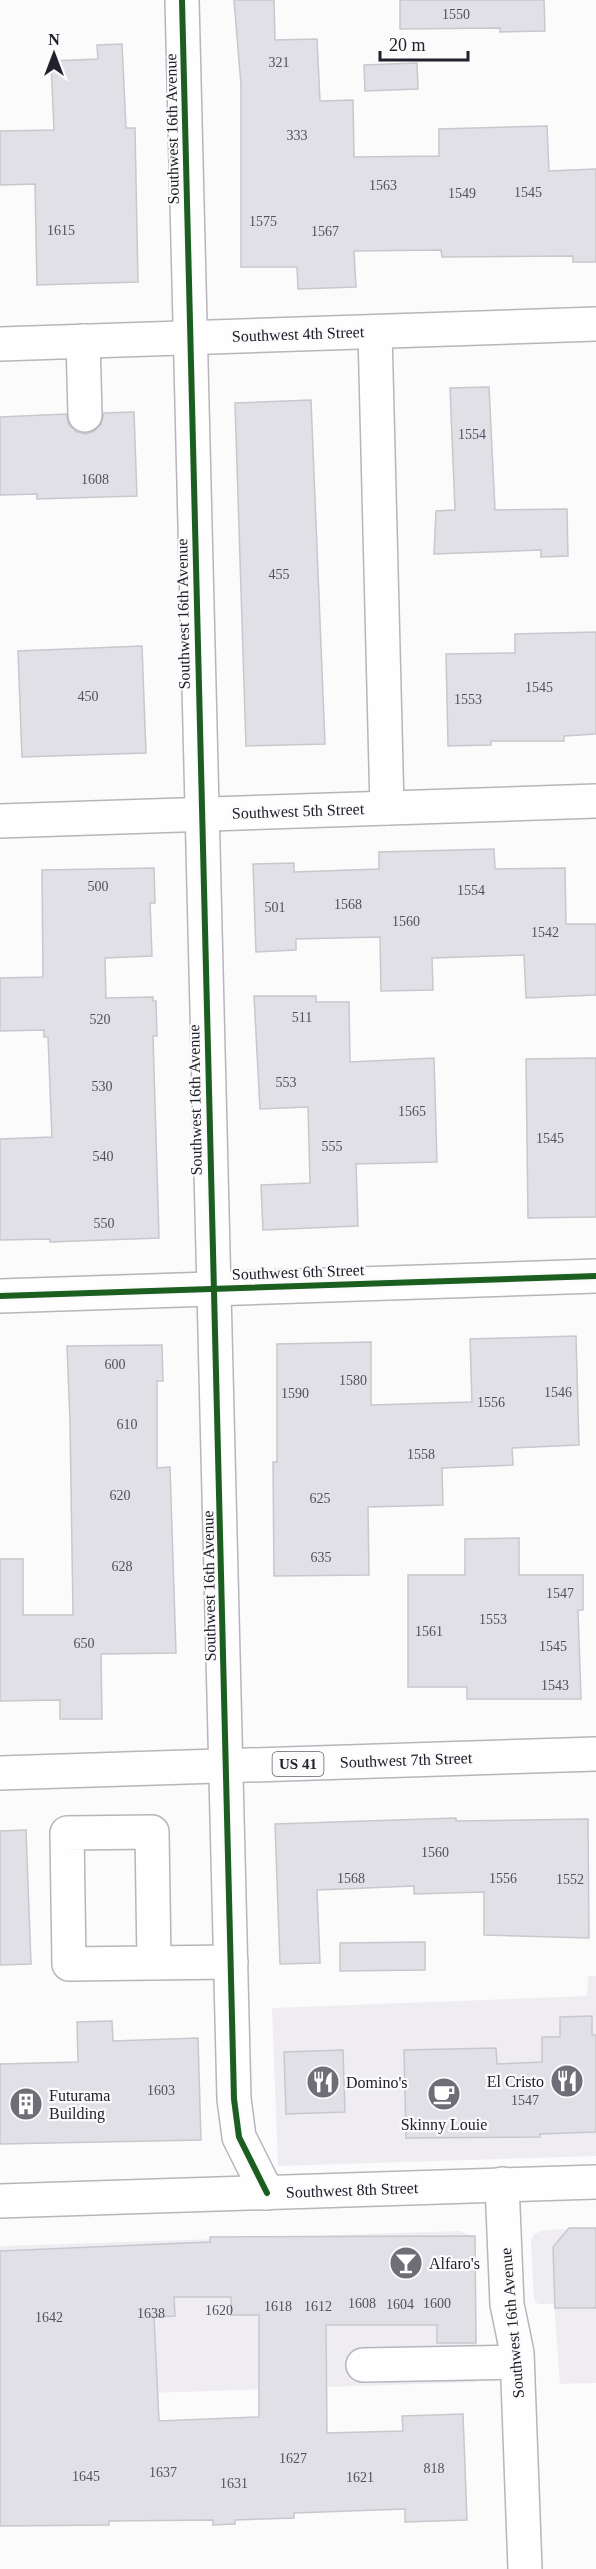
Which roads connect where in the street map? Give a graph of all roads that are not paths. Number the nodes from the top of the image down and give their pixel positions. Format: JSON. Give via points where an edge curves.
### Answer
{"nodes":[{"id":1,"x":182,"y":0,"type":"edge"},
{"id":2,"x":596,"y":324,"type":"edge"},
{"id":3,"x":375,"y":332,"type":"junction"},
{"id":4,"x":191,"y":338,"type":"junction"},
{"id":5,"x":83,"y":341,"type":"junction"},
{"id":6,"x":0,"y":344,"type":"edge"},
{"id":7,"x":85,"y":415,"type":"dead end"},
{"id":8,"x":596,"y":801,"type":"edge"},
{"id":9,"x":387,"y":808,"type":"junction"},
{"id":10,"x":201,"y":815,"type":"junction"},
{"id":11,"x":0,"y":821,"type":"edge"},
{"id":12,"x":596,"y":1276,"type":"edge"},
{"id":13,"x":214,"y":1289,"type":"junction"},
{"id":14,"x":0,"y":1296,"type":"edge"},
{"id":15,"x":596,"y":1754,"type":"edge"},
{"id":16,"x":227,"y":1766,"type":"junction"},
{"id":17,"x":0,"y":1773,"type":"edge"},
{"id":18,"x":154,"y":1962,"type":"junction"},
{"id":19,"x":231,"y":1962,"type":"junction"},
{"id":20,"x":596,"y":2182,"type":"edge"},
{"id":21,"x":502,"y":2184,"type":"junction"},
{"id":22,"x":267,"y":2193,"type":"junction"},
{"id":23,"x":0,"y":2201,"type":"edge"},
{"id":24,"x":518,"y":2362,"type":"junction"},
{"id":25,"x":363,"y":2365,"type":"dead end"},
{"id":26,"x":525,"y":2569,"type":"edge"}],
"edges":[{"from":1,"to":4,"type":"street","name":"Southwest 16th Avenue"},
{"from":2,"to":3,"type":"street","name":"Southwest 4th Street"},
{"from":3,"to":4,"type":"street","name":"Southwest 4th Street"},
{"from":3,"to":9,"type":"street"},
{"from":4,"to":5,"type":"street","name":"Southwest 4th Street"},
{"from":4,"to":10,"type":"street","name":"Southwest 16th Avenue"},
{"from":5,"to":6,"type":"street","name":"Southwest 4th Street"},
{"from":5,"to":7,"type":"street"},
{"from":8,"to":9,"type":"street","name":"Southwest 5th Street"},
{"from":9,"to":10,"type":"street","name":"Southwest 5th Street"},
{"from":10,"to":11,"type":"street","name":"Southwest 5th Street"},
{"from":10,"to":13,"type":"street","name":"Southwest 16th Avenue"},
{"from":12,"to":13,"type":"street","name":"Southwest 6th Street"},
{"from":13,"to":14,"type":"street","name":"Southwest 6th Street"},
{"from":13,"to":16,"type":"street","name":"Southwest 16th Avenue"},
{"from":15,"to":16,"type":"street","name":"Southwest 7th Street","number":"US 41"},
{"from":16,"to":17,"type":"street","name":"Southwest 7th Street","number":"US 41"},
{"from":16,"to":19,"type":"street","name":"Southwest 16th Avenue"},
{"from":18,"to":18,"type":"street","via":[[69,1964],[67,1833],[152,1832]]},
{"from":18,"to":19,"type":"street"},
{"from":19,"to":22,"type":"street","name":"Southwest 16th Avenue","via":[[236,2120],[244,2149]]},
{"from":20,"to":21,"type":"street","name":"Southwest 8th Street"},
{"from":21,"to":22,"type":"street","name":"Southwest 8th Street"},
{"from":21,"to":24,"type":"street","name":"Southwest 16th Avenue","via":[[507,2304]]},
{"from":22,"to":23,"type":"street","name":"Southwest 8th Street"},
{"from":24,"to":25,"type":"street"},
{"from":24,"to":26,"type":"street","name":"Southwest 16th Avenue"}]}
